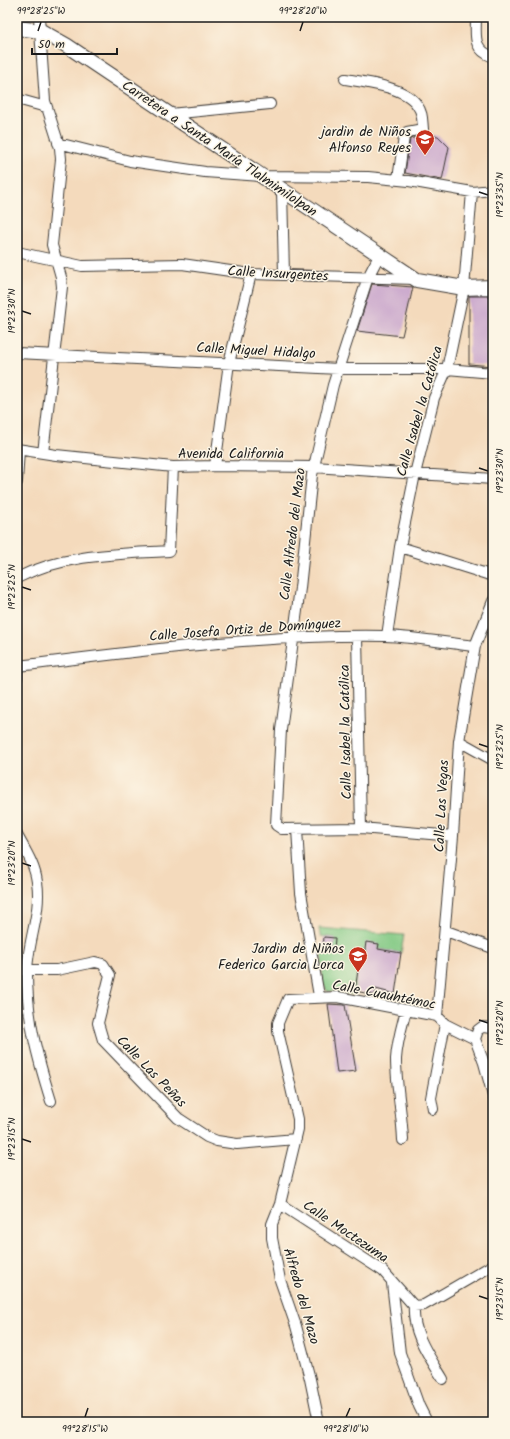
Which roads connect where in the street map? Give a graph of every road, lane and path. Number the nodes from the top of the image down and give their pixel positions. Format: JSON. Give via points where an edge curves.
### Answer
{"nodes":[{"id":1,"x":476,"y":17,"type":"edge"},
{"id":2,"x":40,"y":24,"type":"edge"},
{"id":3,"x":17,"y":28,"type":"edge"},
{"id":4,"x":493,"y":56,"type":"edge"},
{"id":5,"x":345,"y":79,"type":"dead end"},
{"id":6,"x":17,"y":99,"type":"edge"},
{"id":7,"x":270,"y":104,"type":"dead end"},
{"id":8,"x":46,"y":107,"type":"junction"},
{"id":9,"x":170,"y":114,"type":"junction"},
{"id":10,"x":58,"y":143,"type":"junction"},
{"id":11,"x":262,"y":176,"type":"junction"},
{"id":12,"x":398,"y":179,"type":"junction"},
{"id":13,"x":282,"y":190,"type":"junction"},
{"id":14,"x":493,"y":190,"type":"edge"},
{"id":15,"x":472,"y":192,"type":"junction"},
{"id":16,"x":17,"y":252,"type":"edge"},
{"id":17,"x":380,"y":254,"type":"junction"},
{"id":18,"x":57,"y":262,"type":"junction"},
{"id":19,"x":251,"y":274,"type":"junction"},
{"id":20,"x":284,"y":274,"type":"junction"},
{"id":21,"x":368,"y":277,"type":"junction"},
{"id":22,"x":417,"y":280,"type":"junction"},
{"id":23,"x":493,"y":287,"type":"edge"},
{"id":24,"x":464,"y":288,"type":"junction"},
{"id":25,"x":17,"y":353,"type":"edge"},
{"id":26,"x":54,"y":356,"type":"junction"},
{"id":27,"x":229,"y":363,"type":"junction"},
{"id":28,"x":339,"y":369,"type":"junction"},
{"id":29,"x":447,"y":369,"type":"junction"},
{"id":30,"x":493,"y":374,"type":"edge"},
{"id":31,"x":18,"y":450,"type":"edge"},
{"id":32,"x":43,"y":454,"type":"junction"},
{"id":33,"x":214,"y":466,"type":"junction"},
{"id":34,"x":173,"y":467,"type":"junction"},
{"id":35,"x":314,"y":467,"type":"junction"},
{"id":36,"x":415,"y":474,"type":"junction"},
{"id":37,"x":493,"y":479,"type":"edge"},
{"id":38,"x":17,"y":482,"type":"edge"},
{"id":39,"x":400,"y":547,"type":"junction"},
{"id":40,"x":493,"y":576,"type":"edge"},
{"id":41,"x":17,"y":578,"type":"edge"},
{"id":42,"x":493,"y":601,"type":"edge"},
{"id":43,"x":489,"y":624,"type":"edge"},
{"id":44,"x":357,"y":636,"type":"junction"},
{"id":45,"x":387,"y":636,"type":"junction"},
{"id":46,"x":292,"y":639,"type":"junction"},
{"id":47,"x":475,"y":646,"type":"junction"},
{"id":48,"x":17,"y":662,"type":"edge"},
{"id":49,"x":18,"y":666,"type":"edge"},
{"id":50,"x":17,"y":678,"type":"edge"},
{"id":51,"x":459,"y":741,"type":"junction"},
{"id":52,"x":493,"y":760,"type":"edge"},
{"id":53,"x":361,"y":828,"type":"junction"},
{"id":54,"x":297,"y":829,"type":"junction"},
{"id":55,"x":17,"y":835,"type":"edge"},
{"id":56,"x":453,"y":836,"type":"junction"},
{"id":57,"x":446,"y":931,"type":"junction"},
{"id":58,"x":493,"y":948,"type":"edge"},
{"id":59,"x":22,"y":970,"type":"edge"},
{"id":60,"x":319,"y":996,"type":"junction"},
{"id":61,"x":406,"y":1010,"type":"junction"},
{"id":62,"x":437,"y":1016,"type":"junction"},
{"id":63,"x":446,"y":1024,"type":"junction"},
{"id":64,"x":493,"y":1028,"type":"edge"},
{"id":65,"x":475,"y":1039,"type":"junction"},
{"id":66,"x":493,"y":1096,"type":"edge"},
{"id":67,"x":51,"y":1101,"type":"dead end"},
{"id":68,"x":433,"y":1109,"type":"dead end"},
{"id":69,"x":296,"y":1139,"type":"junction"},
{"id":70,"x":403,"y":1140,"type":"dead end"},
{"id":71,"x":280,"y":1204,"type":"junction"},
{"id":72,"x":493,"y":1265,"type":"edge"},
{"id":73,"x":392,"y":1283,"type":"junction"},
{"id":74,"x":414,"y":1306,"type":"junction"},
{"id":75,"x":442,"y":1378,"type":"dead end"},
{"id":76,"x":319,"y":1422,"type":"edge"},
{"id":77,"x":427,"y":1422,"type":"edge"}],
"edges":[{"from":1,"to":4,"type":"street","via":[[477,45],[480,50]]},
{"from":2,"to":3,"type":"main road","name":"Carretera a Santa María Tlalmimilolpan"},
{"from":2,"to":8,"type":"street"},
{"from":2,"to":9,"type":"main road","name":"Carretera a Santa María Tlalmimilolpan","via":[[66,45]]},
{"from":5,"to":12,"type":"street","via":[[390,89],[414,101],[418,106],[423,119],[423,129],[407,132],[404,137]]},
{"from":6,"to":8,"type":"street"},
{"from":7,"to":9,"type":"street"},
{"from":8,"to":10,"type":"street"},
{"from":9,"to":11,"type":"main road","name":"Carretera a Santa María Tlalmimilolpan"},
{"from":10,"to":11,"type":"street","via":[[97,154],[172,168]]},
{"from":10,"to":18,"type":"street","via":[[61,172],[52,245]]},
{"from":11,"to":12,"type":"street"},
{"from":11,"to":13,"type":"main road","name":"Carretera a Santa María Tlalmimilolpan"},
{"from":12,"to":15,"type":"street"},
{"from":13,"to":17,"type":"main road","name":"Carretera a Santa María Tlalmimilolpan"},
{"from":13,"to":20,"type":"street"},
{"from":14,"to":15,"type":"street"},
{"from":15,"to":24,"type":"street","name":"Calle Isabel la Católica"},
{"from":16,"to":18,"type":"street","name":"Calle Insurgentes"},
{"from":17,"to":21,"type":"street","name":"Calle Alfredo del Mazo"},
{"from":17,"to":22,"type":"main road","name":"Carretera a Santa María Tlalmimilolpan"},
{"from":18,"to":19,"type":"street","name":"Calle Insurgentes","via":[[82,266],[182,264]]},
{"from":18,"to":26,"type":"street","via":[[62,287]]},
{"from":19,"to":20,"type":"street","name":"Calle Insurgentes"},
{"from":19,"to":27,"type":"street"},
{"from":20,"to":21,"type":"street","name":"Calle Insurgentes"},
{"from":21,"to":22,"type":"street","name":"Calle Insurgentes"},
{"from":21,"to":28,"type":"street","name":"Calle Alfredo del Mazo"},
{"from":22,"to":24,"type":"main road","name":"Calle Insurgentes"},
{"from":23,"to":24,"type":"main road","name":"Calle Insurgentes"},
{"from":24,"to":29,"type":"street","name":"Calle Isabel la Católica"},
{"from":25,"to":26,"type":"street","name":"Calle Miguel Hidalgo"},
{"from":26,"to":27,"type":"street","name":"Calle Miguel Hidalgo"},
{"from":26,"to":32,"type":"street"},
{"from":27,"to":28,"type":"street","name":"Calle Miguel Hidalgo"},
{"from":27,"to":33,"type":"street"},
{"from":28,"to":29,"type":"street","name":"Calle Miguel Hidalgo"},
{"from":28,"to":35,"type":"street","name":"Calle Alfredo del Mazo"},
{"from":29,"to":30,"type":"street","name":"Calle Miguel Hidalgo"},
{"from":29,"to":36,"type":"street","name":"Calle Isabel la Católica","via":[[434,398]]},
{"from":31,"to":32,"type":"street","name":"Avenida California"},
{"from":31,"to":38,"type":"street"},
{"from":32,"to":34,"type":"street","name":"Avenida California"},
{"from":33,"to":34,"type":"street","name":"Avenida California"},
{"from":33,"to":35,"type":"street","name":"Avenida California"},
{"from":34,"to":41,"type":"street","via":[[169,551],[89,556]]},
{"from":35,"to":36,"type":"street","name":"Avenida California"},
{"from":35,"to":46,"type":"street","name":"Calle Alfredo del Mazo"},
{"from":36,"to":37,"type":"street","name":"Avenida California"},
{"from":36,"to":39,"type":"street","name":"Calle Isabel la Católica"},
{"from":39,"to":40,"type":"street"},
{"from":39,"to":45,"type":"street","name":"Calle Isabel la Católica"},
{"from":42,"to":43,"type":"street","name":"Calle Las Vegas"},
{"from":43,"to":47,"type":"street","name":"Calle Las Vegas"},
{"from":44,"to":45,"type":"street","name":"Calle Josefa Ortiz de Domínguez"},
{"from":44,"to":46,"type":"street","name":"Calle Josefa Ortiz de Domínguez"},
{"from":44,"to":53,"type":"street","name":"Calle Isabel la Católica"},
{"from":45,"to":47,"type":"street","name":"Calle Josefa Ortiz de Domínguez"},
{"from":46,"to":49,"type":"street","name":"Calle Josefa Ortiz de Domínguez","via":[[192,645]]},
{"from":46,"to":54,"type":"street","name":"Calle Alfredo del Mazo","via":[[278,761],[277,827]]},
{"from":47,"to":51,"type":"street","name":"Calle Las Vegas"},
{"from":48,"to":49,"type":"street"},
{"from":49,"to":50,"type":"street"},
{"from":51,"to":52,"type":"street"},
{"from":51,"to":56,"type":"street","name":"Calle Las Vegas"},
{"from":53,"to":54,"type":"street"},
{"from":53,"to":56,"type":"street"},
{"from":54,"to":60,"type":"street","via":[[301,893]]},
{"from":55,"to":59,"type":"street","via":[[30,860],[37,883],[37,901]]},
{"from":56,"to":57,"type":"street","name":"Calle Las Vegas"},
{"from":57,"to":58,"type":"street"},
{"from":57,"to":62,"type":"street","name":"Calle Las Vegas"},
{"from":59,"to":67,"type":"street","via":[[35,1050]]},
{"from":59,"to":69,"type":"street","name":"Calle Las Peñas","via":[[57,970],[95,962],[103,964],[110,976],[98,1023],[103,1040],[178,1118],[207,1137],[228,1143]]},
{"from":60,"to":61,"type":"street","name":"Calle Cuauhtémoc","via":[[338,997]]},
{"from":60,"to":69,"type":"street","name":"Alfredo del Mazo","via":[[288,999],[278,1023],[298,1118]]},
{"from":61,"to":62,"type":"street","name":"Calle Cuauhtémoc"},
{"from":61,"to":70,"type":"street","via":[[396,1059]]},
{"from":62,"to":63,"type":"street","name":"Calle Cuauhtémoc"},
{"from":63,"to":65,"type":"street","name":"Calle Cuauhtémoc"},
{"from":63,"to":68,"type":"street","via":[[431,1098]]},
{"from":64,"to":65,"type":"street","via":[[482,1027]]},
{"from":65,"to":66,"type":"street"},
{"from":69,"to":71,"type":"street","name":"Alfredo del Mazo"},
{"from":71,"to":73,"type":"street","name":"Calle Moctezuma","via":[[383,1271]]},
{"from":71,"to":76,"type":"street","name":"Alfredo del Mazo","via":[[272,1224],[275,1262],[306,1364]]},
{"from":72,"to":74,"type":"street","via":[[424,1305]]},
{"from":73,"to":74,"type":"street","name":"Calle Moctezuma"},
{"from":73,"to":77,"type":"street","via":[[400,1353],[418,1406]]},
{"from":74,"to":75,"type":"street","via":[[413,1320],[420,1339]]}]}
